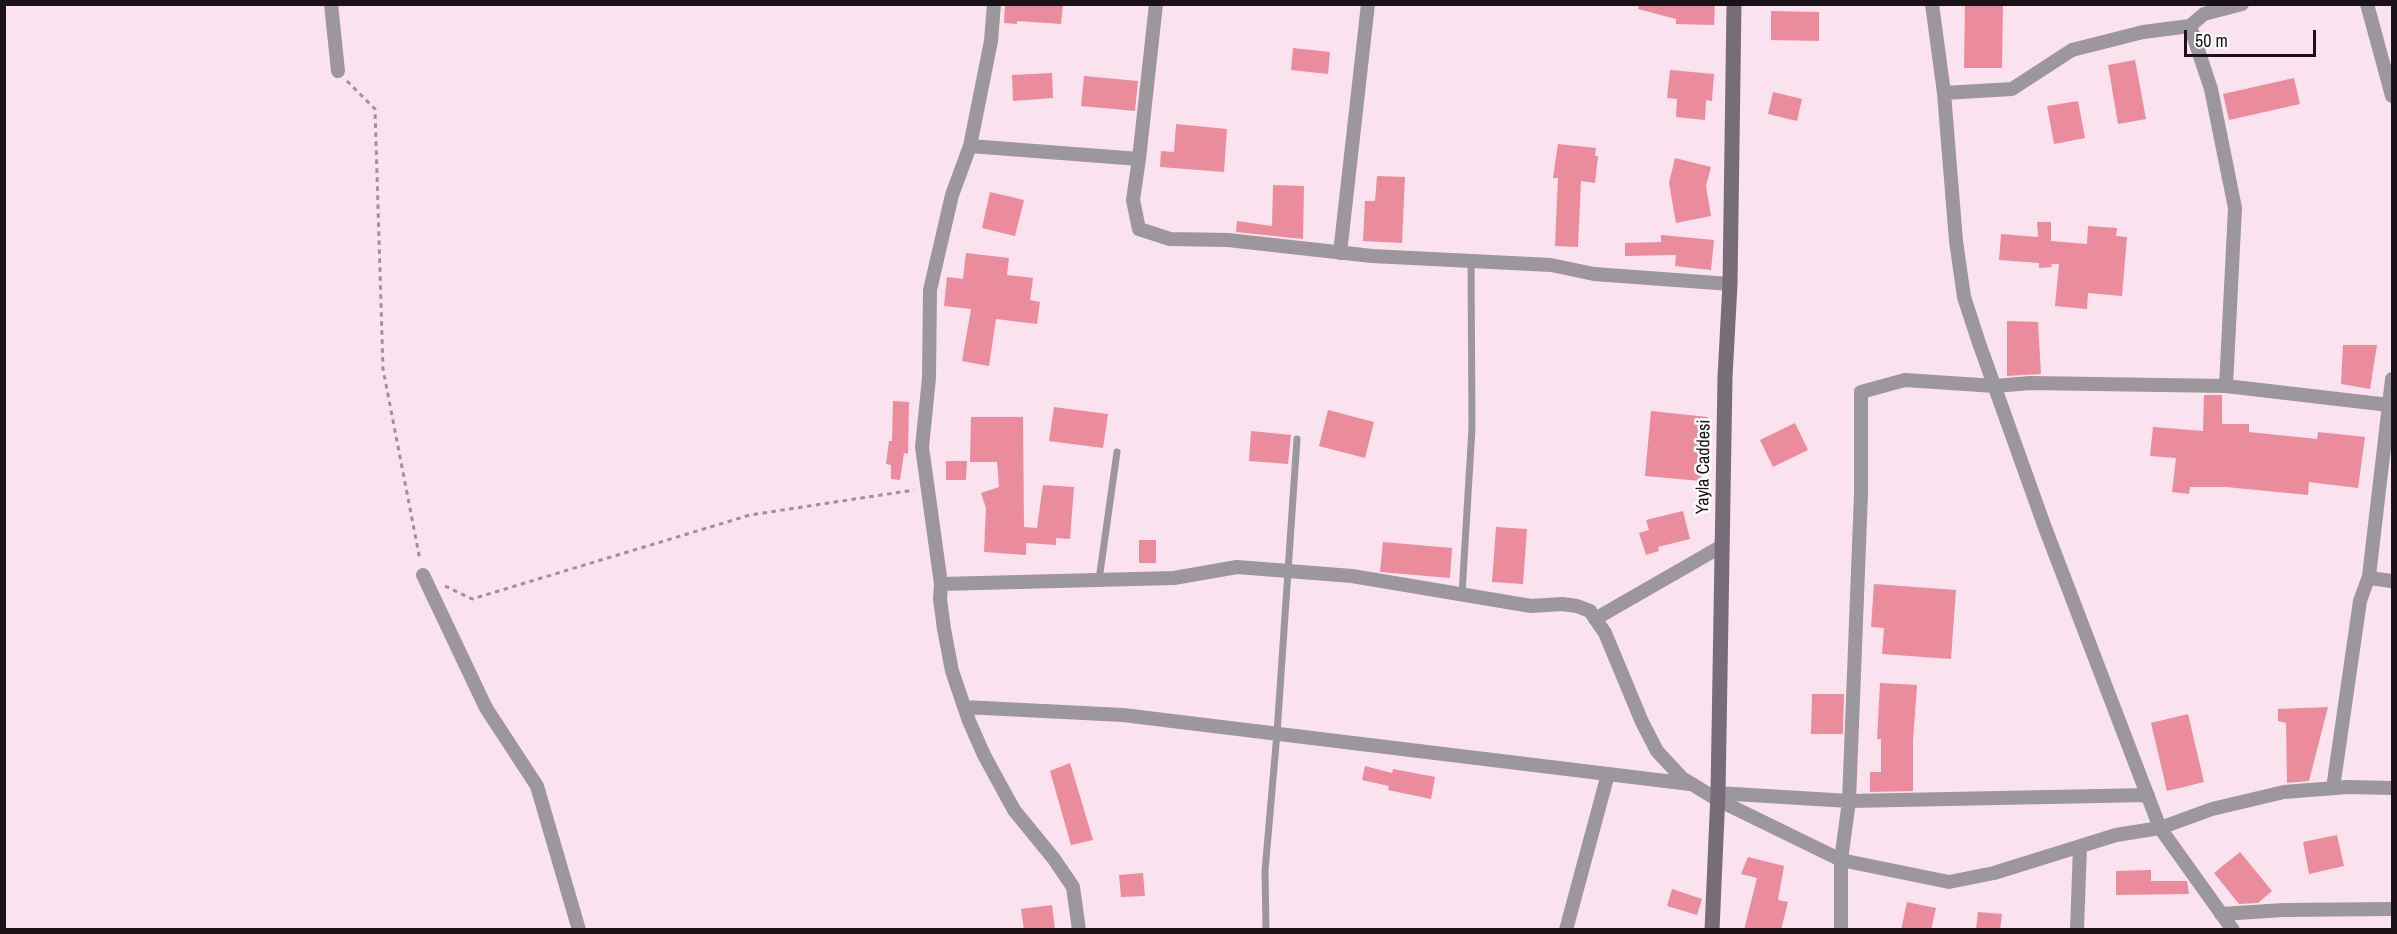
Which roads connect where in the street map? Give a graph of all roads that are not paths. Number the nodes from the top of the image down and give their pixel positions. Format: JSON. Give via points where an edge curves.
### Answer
{"nodes":[{"id":1,"x":331,"y":4,"type":"edge"},
{"id":2,"x":994,"y":4,"type":"edge"},
{"id":3,"x":1156,"y":4,"type":"edge"},
{"id":4,"x":1368,"y":4,"type":"edge"},
{"id":5,"x":1734,"y":4,"type":"edge"},
{"id":6,"x":1932,"y":4,"type":"edge"},
{"id":7,"x":2242,"y":4,"type":"edge"},
{"id":8,"x":2367,"y":4,"type":"edge"},
{"id":9,"x":2190,"y":26,"type":"junction"},
{"id":10,"x":338,"y":71,"type":"road end"},
{"id":11,"x":1944,"y":93,"type":"junction"},
{"id":12,"x":2392,"y":96,"type":"edge"},
{"id":13,"x":970,"y":146,"type":"junction"},
{"id":14,"x":1139,"y":159,"type":"junction"},
{"id":15,"x":1340,"y":253,"type":"junction"},
{"id":16,"x":1472,"y":261,"type":"junction"},
{"id":17,"x":1730,"y":284,"type":"junction"},
{"id":18,"x":2392,"y":379,"type":"edge"},
{"id":19,"x":1995,"y":386,"type":"junction"},
{"id":20,"x":2226,"y":386,"type":"junction"},
{"id":21,"x":2389,"y":405,"type":"junction"},
{"id":22,"x":1297,"y":439,"type":"dead end"},
{"id":23,"x":1117,"y":452,"type":"dead end"},
{"id":24,"x":1722,"y":546,"type":"junction"},
{"id":25,"x":1290,"y":570,"type":"junction"},
{"id":26,"x":423,"y":575,"type":"road end"},
{"id":27,"x":2369,"y":578,"type":"junction"},
{"id":28,"x":1099,"y":581,"type":"junction"},
{"id":29,"x":2392,"y":581,"type":"edge"},
{"id":30,"x":941,"y":584,"type":"junction"},
{"id":31,"x":1462,"y":595,"type":"junction"},
{"id":32,"x":1596,"y":619,"type":"junction"},
{"id":33,"x":964,"y":707,"type":"junction"},
{"id":34,"x":1277,"y":733,"type":"junction"},
{"id":35,"x":1608,"y":774,"type":"junction"},
{"id":36,"x":1691,"y":784,"type":"junction"},
{"id":37,"x":2333,"y":788,"type":"junction"},
{"id":38,"x":2392,"y":788,"type":"edge"},
{"id":39,"x":2148,"y":795,"type":"junction"},
{"id":40,"x":1718,"y":796,"type":"junction"},
{"id":41,"x":1849,"y":801,"type":"junction"},
{"id":42,"x":2160,"y":828,"type":"junction"},
{"id":43,"x":2080,"y":846,"type":"junction"},
{"id":44,"x":1841,"y":860,"type":"junction"},
{"id":45,"x":2392,"y":909,"type":"edge"},
{"id":46,"x":2221,"y":914,"type":"junction"},
{"id":47,"x":579,"y":930,"type":"edge"},
{"id":48,"x":1078,"y":930,"type":"edge"},
{"id":49,"x":1266,"y":930,"type":"edge"},
{"id":50,"x":1566,"y":930,"type":"edge"},
{"id":51,"x":1712,"y":930,"type":"edge"},
{"id":52,"x":1841,"y":930,"type":"edge"},
{"id":53,"x":2077,"y":930,"type":"edge"},
{"id":54,"x":2233,"y":930,"type":"edge"}],
"edges":[{"from":1,"to":10,"type":"street"},
{"from":2,"to":13,"type":"street","via":[[991,41]]},
{"from":3,"to":14,"type":"street"},
{"from":4,"to":15,"type":"street"},
{"from":5,"to":17,"type":"street","name":"Yayla Caddesi"},
{"from":6,"to":11,"type":"street"},
{"from":7,"to":9,"type":"street","via":[[2204,14]]},
{"from":8,"to":12,"type":"street"},
{"from":9,"to":11,"type":"street","via":[[2143,32],[2072,50],[2012,89]]},
{"from":9,"to":20,"type":"street","via":[[2211,89],[2235,208]]},
{"from":11,"to":19,"type":"street","via":[[1964,297]]},
{"from":13,"to":14,"type":"street"},
{"from":13,"to":30,"type":"street","via":[[952,195],[930,290],[929,378],[922,447]]},
{"from":14,"to":15,"type":"street","via":[[1133,200],[1139,229],[1170,239],[1228,240]]},
{"from":15,"to":16,"type":"street"},
{"from":16,"to":17,"type":"street"},
{"from":16,"to":31,"type":"lane","via":[[1472,428]]},
{"from":17,"to":24,"type":"street","name":"Yayla Caddesi"},
{"from":18,"to":21,"type":"street"},
{"from":19,"to":20,"type":"street"},
{"from":19,"to":39,"type":"street"},
{"from":19,"to":41,"type":"street","via":[[1905,380],[1861,392]]},
{"from":20,"to":21,"type":"street"},
{"from":21,"to":27,"type":"street"},
{"from":22,"to":25,"type":"lane"},
{"from":23,"to":28,"type":"lane"},
{"from":24,"to":32,"type":"street"},
{"from":24,"to":40,"type":"street","name":"Yayla Caddesi"},
{"from":25,"to":28,"type":"street","via":[[1237,567],[1174,578]]},
{"from":25,"to":31,"type":"street"},
{"from":25,"to":34,"type":"lane"},
{"from":26,"to":47,"type":"street","via":[[486,708],[537,786]]},
{"from":27,"to":29,"type":"street"},
{"from":27,"to":37,"type":"street","via":[[2360,601]]},
{"from":28,"to":30,"type":"street"},
{"from":30,"to":33,"type":"street","via":[[952,672]]},
{"from":31,"to":32,"type":"street","via":[[1531,606],[1577,606],[1590,611]]},
{"from":32,"to":36,"type":"street","via":[[1657,751]]},
{"from":33,"to":34,"type":"street","via":[[1123,715]]},
{"from":33,"to":48,"type":"street","via":[[1014,810],[1072,887]]},
{"from":34,"to":35,"type":"street"},
{"from":34,"to":49,"type":"lane","via":[[1264,872]]},
{"from":35,"to":36,"type":"street"},
{"from":35,"to":50,"type":"street"},
{"from":36,"to":40,"type":"street"},
{"from":37,"to":38,"type":"street"},
{"from":37,"to":42,"type":"street","via":[[2284,792],[2212,809]]},
{"from":39,"to":41,"type":"street"},
{"from":39,"to":42,"type":"street"},
{"from":40,"to":41,"type":"street"},
{"from":40,"to":44,"type":"street"},
{"from":40,"to":51,"type":"street","name":"Yayla Caddesi"},
{"from":41,"to":44,"type":"street"},
{"from":42,"to":43,"type":"street"},
{"from":42,"to":46,"type":"street"},
{"from":43,"to":44,"type":"street","via":[[1994,873],[1949,882]]},
{"from":43,"to":53,"type":"street"},
{"from":44,"to":52,"type":"street"},
{"from":45,"to":46,"type":"street"},
{"from":46,"to":54,"type":"street"}]}
